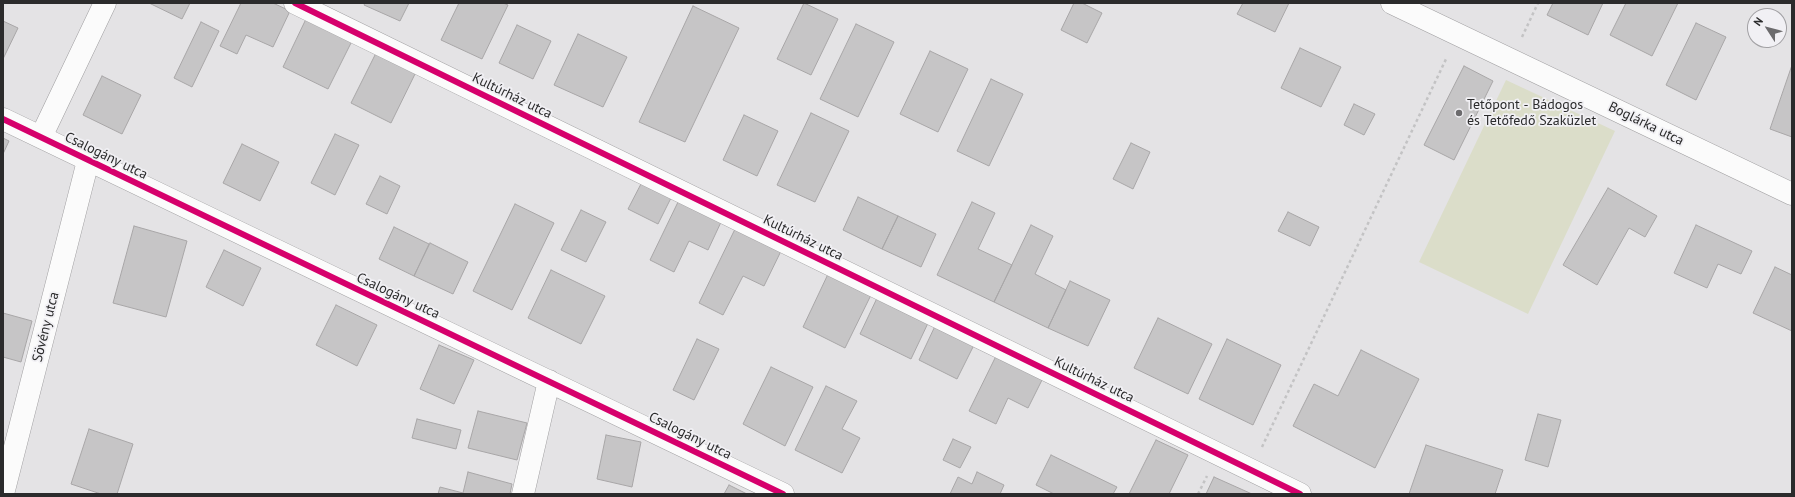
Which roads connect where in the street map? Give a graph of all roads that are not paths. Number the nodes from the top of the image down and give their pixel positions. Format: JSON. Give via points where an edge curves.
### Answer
{"nodes":[{"id":1,"x":105,"y":3,"type":"edge"},
{"id":2,"x":295,"y":3,"type":"edge"},
{"id":3,"x":1392,"y":3,"type":"edge"},
{"id":4,"x":3,"y":119,"type":"edge"},
{"id":5,"x":41,"y":137,"type":"junction"},
{"id":6,"x":88,"y":161,"type":"junction"},
{"id":7,"x":1792,"y":194,"type":"edge"},
{"id":8,"x":549,"y":381,"type":"junction"},
{"id":9,"x":3,"y":494,"type":"edge"},
{"id":10,"x":523,"y":494,"type":"edge"},
{"id":11,"x":783,"y":494,"type":"edge"},
{"id":12,"x":1300,"y":494,"type":"edge"}],
"edges":[{"from":1,"to":5,"type":"street"},
{"from":2,"to":12,"type":"street","name":"Kultúrház utca"},
{"from":3,"to":7,"type":"street","name":"Boglárka utca"},
{"from":4,"to":5,"type":"street","name":"Csalogány utca"},
{"from":5,"to":6,"type":"street","name":"Csalogány utca"},
{"from":6,"to":8,"type":"street","name":"Csalogány utca"},
{"from":6,"to":9,"type":"street","name":"Sövény utca"},
{"from":8,"to":10,"type":"street"},
{"from":8,"to":11,"type":"street","name":"Csalogány utca"}]}
